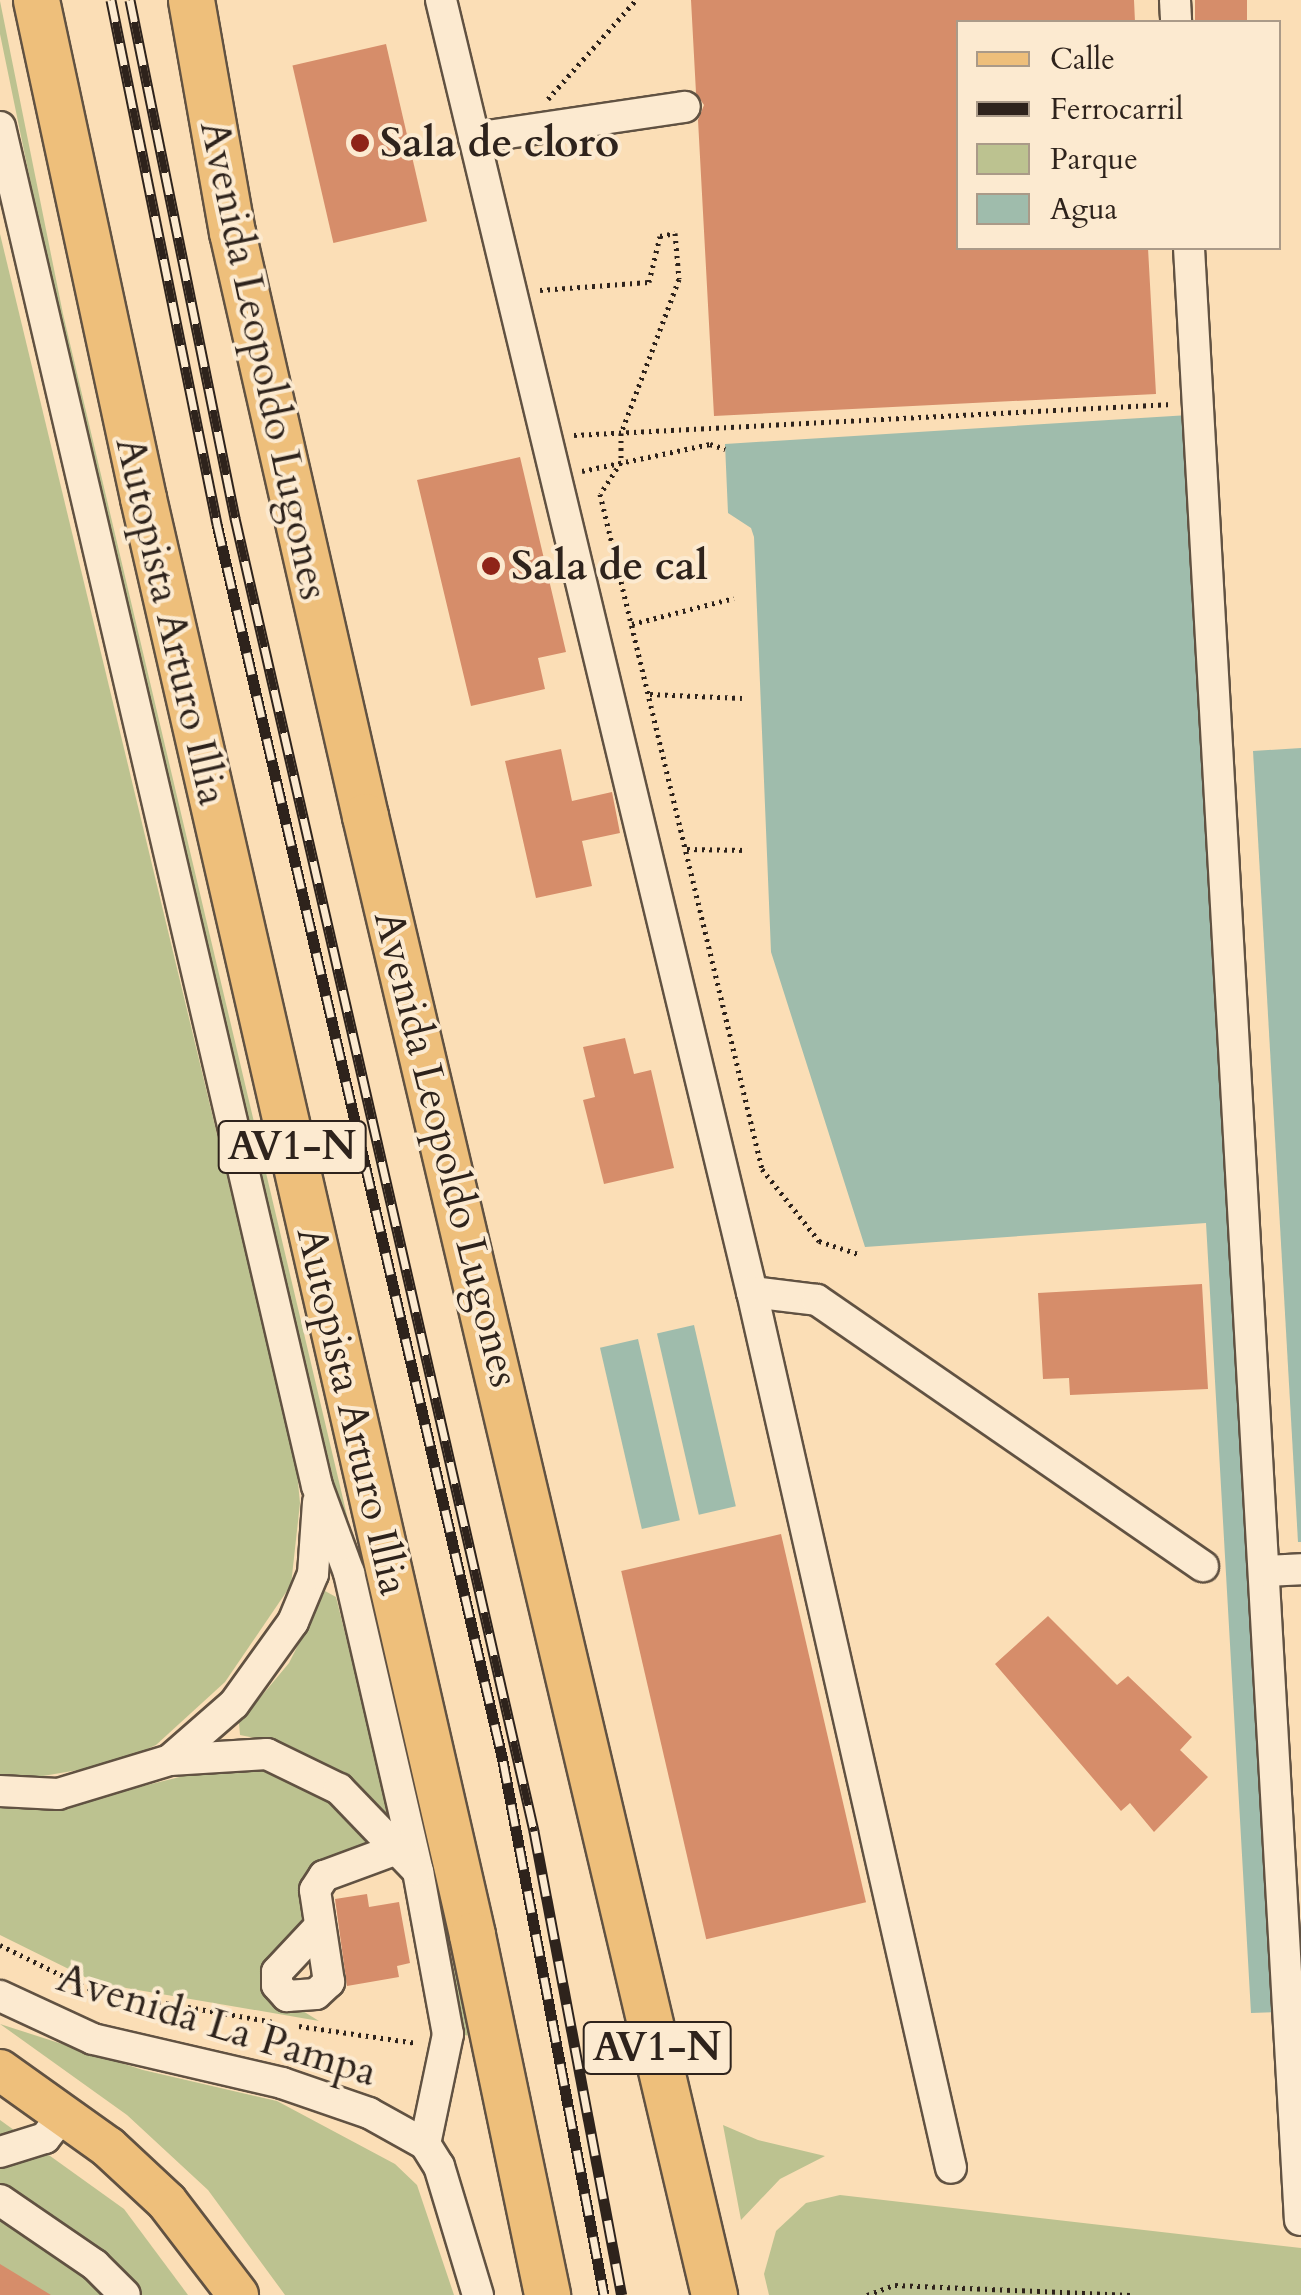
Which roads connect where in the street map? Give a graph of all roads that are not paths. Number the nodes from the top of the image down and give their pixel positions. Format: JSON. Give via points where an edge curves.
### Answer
{"nodes":[{"id":1,"x":36,"y":0,"type":"edge"},
{"id":2,"x":190,"y":0,"type":"edge"},
{"id":3,"x":440,"y":0,"type":"edge"},
{"id":4,"x":685,"y":107,"type":"dead end"},
{"id":5,"x":0,"y":126,"type":"edge"},
{"id":6,"x":474,"y":138,"type":"junction"},
{"id":7,"x":1190,"y":250,"type":"edge"},
{"id":8,"x":752,"y":1292,"type":"junction"},
{"id":9,"x":317,"y":1486,"type":"junction"},
{"id":10,"x":1204,"y":1566,"type":"dead end"},
{"id":11,"x":1301,"y":1569,"type":"edge"},
{"id":12,"x":1266,"y":1571,"type":"junction"},
{"id":13,"x":170,"y":1760,"type":"junction"},
{"id":14,"x":0,"y":1791,"type":"edge"},
{"id":15,"x":396,"y":1849,"type":"junction"},
{"id":16,"x":418,"y":1871,"type":"junction"},
{"id":17,"x":320,"y":1926,"type":"dead end"},
{"id":18,"x":0,"y":1996,"type":"edge"},
{"id":19,"x":0,"y":2070,"type":"edge"},
{"id":20,"x":64,"y":2114,"type":"junction"},
{"id":21,"x":1300,"y":2124,"type":"edge"},
{"id":22,"x":425,"y":2144,"type":"junction"},
{"id":23,"x":0,"y":2152,"type":"edge"},
{"id":24,"x":951,"y":2168,"type":"dead end"},
{"id":25,"x":0,"y":2200,"type":"edge"},
{"id":26,"x":1300,"y":2220,"type":"edge"},
{"id":27,"x":124,"y":2295,"type":"edge"},
{"id":28,"x":238,"y":2295,"type":"edge"},
{"id":29,"x":478,"y":2295,"type":"edge"},
{"id":30,"x":547,"y":2295,"type":"edge"},
{"id":31,"x":714,"y":2295,"type":"edge"}],
"edges":[{"from":1,"to":30,"type":"highway","name":"Autopista Arturo Illia","number":"AV1-N","via":[[138,479],[472,1935]]},
{"from":2,"to":31,"type":"highway","name":"Avenida Leopoldo Lugones","number":"AV1-N","via":[[232,232],[365,816]]},
{"from":3,"to":6,"type":"street"},
{"from":4,"to":6,"type":"street"},
{"from":5,"to":9,"type":"street"},
{"from":6,"to":8,"type":"street"},
{"from":7,"to":12,"type":"street"},
{"from":8,"to":10,"type":"street","via":[[817,1300]]},
{"from":8,"to":24,"type":"street"},
{"from":9,"to":13,"type":"street","via":[[313,1574],[293,1622],[234,1704]]},
{"from":9,"to":16,"type":"street","via":[[349,1573]]},
{"from":11,"to":12,"type":"street"},
{"from":12,"to":21,"type":"street"},
{"from":13,"to":14,"type":"street","via":[[76,1791]]},
{"from":13,"to":15,"type":"street","via":[[242,1752],[293,1761],[339,1789]]},
{"from":15,"to":16,"type":"street"},
{"from":15,"to":17,"type":"street","via":[[324,1876],[314,1890]]},
{"from":16,"to":22,"type":"street","via":[[446,2010]]},
{"from":18,"to":22,"type":"street","name":"Avenida La Pampa","via":[[93,2039],[282,2083],[352,2107]]},
{"from":19,"to":20,"type":"main road"},
{"from":20,"to":23,"type":"street","via":[[45,2138]]},
{"from":20,"to":28,"type":"main road","via":[[167,2202]]},
{"from":21,"to":26,"type":"street"},
{"from":22,"to":29,"type":"street","via":[[439,2166]]},
{"from":25,"to":27,"type":"street","via":[[95,2265]]}]}
